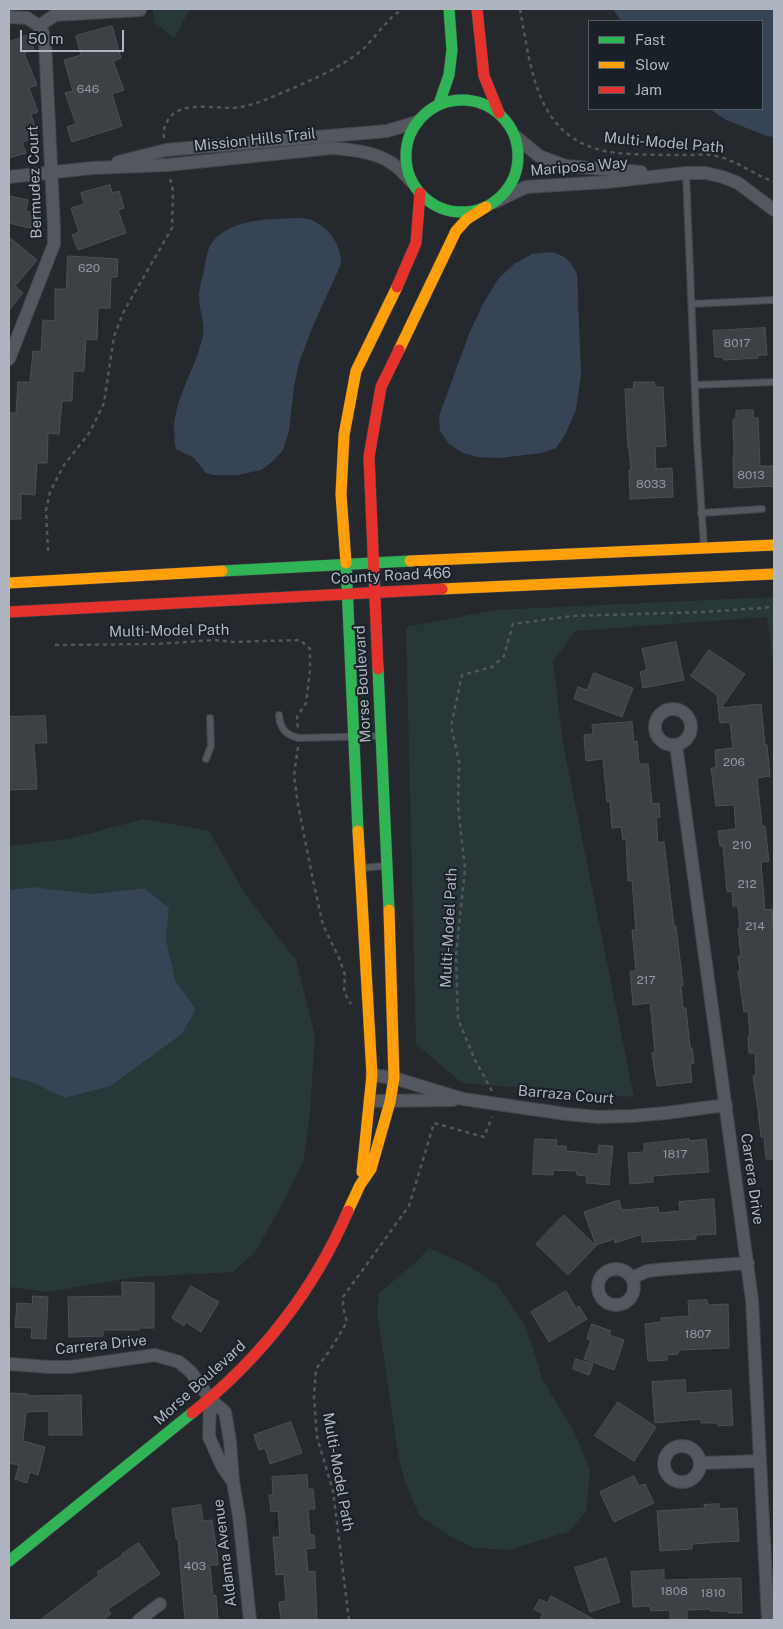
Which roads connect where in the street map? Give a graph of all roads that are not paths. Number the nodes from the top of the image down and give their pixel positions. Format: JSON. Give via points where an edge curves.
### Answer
{"nodes":[{"id":1,"x":448,"y":9,"type":"edge"},
{"id":2,"x":477,"y":9,"type":"edge"},
{"id":3,"x":140,"y":10,"type":"dead end"},
{"id":4,"x":9,"y":17,"type":"edge"},
{"id":5,"x":39,"y":26,"type":"junction"},
{"id":6,"x":439,"y":104,"type":"junction"},
{"id":7,"x":499,"y":113,"type":"junction"},
{"id":8,"x":416,"y":122,"type":"junction"},
{"id":9,"x":516,"y":137,"type":"junction"},
{"id":10,"x":92,"y":168,"type":"junction"},
{"id":11,"x":52,"y":172,"type":"junction"},
{"id":12,"x":686,"y":173,"type":"junction"},
{"id":13,"x":668,"y":174,"type":"junction"},
{"id":14,"x":9,"y":177,"type":"edge"},
{"id":15,"x":411,"y":181,"type":"junction"},
{"id":16,"x":420,"y":193,"type":"junction"},
{"id":17,"x":490,"y":205,"type":"junction"},
{"id":18,"x":774,"y":210,"type":"edge"},
{"id":19,"x":773,"y":300,"type":"edge"},
{"id":20,"x":692,"y":304,"type":"junction"},
{"id":21,"x":9,"y":359,"type":"edge"},
{"id":22,"x":774,"y":382,"type":"edge"},
{"id":23,"x":695,"y":385,"type":"junction"},
{"id":24,"x":762,"y":509,"type":"dead end"},
{"id":25,"x":701,"y":513,"type":"junction"},
{"id":26,"x":774,"y":545,"type":"edge"},
{"id":27,"x":704,"y":549,"type":"junction"},
{"id":28,"x":346,"y":564,"type":"junction"},
{"id":29,"x":374,"y":564,"type":"junction"},
{"id":30,"x":774,"y":574,"type":"edge"},
{"id":31,"x":9,"y":583,"type":"edge"},
{"id":32,"x":348,"y":592,"type":"junction"},
{"id":33,"x":374,"y":592,"type":"junction"},
{"id":34,"x":9,"y":612,"type":"edge"},
{"id":35,"x":279,"y":715,"type":"dead end"},
{"id":36,"x":210,"y":718,"type":"dead end"},
{"id":37,"x":381,"y":736,"type":"junction"},
{"id":38,"x":353,"y":737,"type":"junction"},
{"id":39,"x":676,"y":744,"type":"dead end"},
{"id":40,"x":206,"y":759,"type":"dead end"},
{"id":41,"x":387,"y":866,"type":"junction"},
{"id":42,"x":359,"y":868,"type":"junction"},
{"id":43,"x":372,"y":1075,"type":"junction"},
{"id":44,"x":394,"y":1078,"type":"junction"},
{"id":45,"x":463,"y":1099,"type":"junction"},
{"id":46,"x":370,"y":1102,"type":"junction"},
{"id":47,"x":390,"y":1102,"type":"junction"},
{"id":48,"x":726,"y":1105,"type":"junction"},
{"id":49,"x":360,"y":1185,"type":"junction"},
{"id":50,"x":748,"y":1263,"type":"junction"},
{"id":51,"x":632,"y":1278,"type":"dead end"},
{"id":52,"x":9,"y":1364,"type":"edge"},
{"id":53,"x":210,"y":1398,"type":"junction"},
{"id":54,"x":760,"y":1460,"type":"junction"},
{"id":55,"x":701,"y":1463,"type":"dead end"},
{"id":56,"x":233,"y":1482,"type":"junction"},
{"id":57,"x":9,"y":1561,"type":"edge"},
{"id":58,"x":160,"y":1604,"type":"dead end"},
{"id":59,"x":139,"y":1620,"type":"edge"},
{"id":60,"x":250,"y":1620,"type":"edge"},
{"id":61,"x":768,"y":1620,"type":"edge"}],
"edges":[{"from":1,"to":6,"type":"main road","via":[[452,50],[449,75]]},
{"from":2,"to":7,"type":"main road","via":[[484,76]]},
{"from":3,"to":5,"type":"street","via":[[55,15]]},
{"from":4,"to":5,"type":"street","via":[[27,18]]},
{"from":5,"to":11,"type":"street","name":"Bermudez Court","via":[[45,42]]},
{"from":6,"to":7,"type":"main road","via":[[471,100],[486,104]]},
{"from":6,"to":8,"type":"main road"},
{"from":7,"to":9,"type":"main road"},
{"from":8,"to":10,"type":"street","name":"Mission Hills Trail","via":[[387,131],[166,150]]},
{"from":8,"to":15,"type":"main road","via":[[406,146],[406,164]]},
{"from":9,"to":13,"type":"street","name":"Mariposa Way","via":[[539,156],[566,166]]},
{"from":9,"to":17,"type":"main road","via":[[519,155],[516,173],[508,189]]},
{"from":10,"to":11,"type":"street","name":"Mission Hills Trail"},
{"from":10,"to":15,"type":"street","name":"Mission Hills Trail","via":[[167,166],[332,148],[371,154],[396,166]]},
{"from":11,"to":14,"type":"street","name":"Mission Hills Trail"},
{"from":11,"to":21,"type":"street","name":"Bermudez Court","via":[[54,244]]},
{"from":12,"to":13,"type":"street","name":"Mariposa Way"},
{"from":12,"to":18,"type":"street","name":"Mariposa Way","via":[[723,177],[738,183]]},
{"from":12,"to":20,"type":"lane"},
{"from":13,"to":17,"type":"street","name":"Mariposa Way","via":[[526,187]]},
{"from":15,"to":16,"type":"main road"},
{"from":16,"to":17,"type":"main road","via":[[436,206],[452,212],[469,212]]},
{"from":16,"to":28,"type":"main road","name":"Morse Boulevard","via":[[416,243],[356,371],[344,435],[341,484]]},
{"from":17,"to":29,"type":"main road","name":"Morse Boulevard","via":[[467,219],[456,231],[381,388],[369,457]]},
{"from":19,"to":20,"type":"lane"},
{"from":20,"to":23,"type":"lane"},
{"from":22,"to":23,"type":"lane"},
{"from":23,"to":25,"type":"lane"},
{"from":24,"to":25,"type":"lane"},
{"from":25,"to":27,"type":"lane"},
{"from":26,"to":27,"type":"main road","name":"County Road 466"},
{"from":27,"to":29,"type":"main road","name":"County Road 466"},
{"from":28,"to":29,"type":"main road","name":"County Road 466"},
{"from":28,"to":31,"type":"main road","name":"County Road 466"},
{"from":28,"to":32,"type":"main road","name":"Morse Boulevard"},
{"from":29,"to":33,"type":"main road","name":"Morse Boulevard"},
{"from":30,"to":33,"type":"main road","name":"County Road 466"},
{"from":32,"to":33,"type":"main road","name":"County Road 466"},
{"from":32,"to":34,"type":"main road","name":"County Road 466"},
{"from":32,"to":38,"type":"main road","name":"Morse Boulevard"},
{"from":33,"to":37,"type":"main road","name":"Morse Boulevard"},
{"from":35,"to":38,"type":"lane","via":[[280,724],[291,736]]},
{"from":36,"to":40,"type":"lane","via":[[211,746]]},
{"from":37,"to":38,"type":"lane"},
{"from":37,"to":41,"type":"main road","name":"Morse Boulevard"},
{"from":38,"to":42,"type":"main road","name":"Morse Boulevard"},
{"from":39,"to":48,"type":"street","name":"Carrera Drive"},
{"from":41,"to":42,"type":"lane"},
{"from":41,"to":44,"type":"main road","name":"Morse Boulevard"},
{"from":42,"to":43,"type":"main road","name":"Morse Boulevard"},
{"from":43,"to":44,"type":"street","name":"Barraza Court"},
{"from":43,"to":46,"type":"main road","name":"Morse Boulevard"},
{"from":44,"to":45,"type":"street","name":"Barraza Court"},
{"from":44,"to":47,"type":"main road","name":"Morse Boulevard"},
{"from":45,"to":47,"type":"street","name":"Barraza Court"},
{"from":45,"to":48,"type":"street","name":"Barraza Court","via":[[598,1117]]},
{"from":46,"to":47,"type":"street","name":"Barraza Court"},
{"from":46,"to":49,"type":"main road","name":"Morse Boulevard"},
{"from":47,"to":49,"type":"main road","name":"Morse Boulevard","via":[[371,1169]]},
{"from":48,"to":50,"type":"street","name":"Carrera Drive"},
{"from":49,"to":53,"type":"main road","name":"Morse Boulevard","via":[[322,1265],[297,1305],[246,1366]]},
{"from":50,"to":51,"type":"street","via":[[647,1271]]},
{"from":50,"to":54,"type":"street","name":"Carrera Drive"},
{"from":52,"to":53,"type":"street","name":"Carrera Drive","via":[[70,1367],[154,1355],[179,1362],[191,1372]]},
{"from":53,"to":56,"type":"street","name":"Aldama Avenue","via":[[209,1437]]},
{"from":53,"to":56,"type":"street","name":"Aldama Avenue","via":[[225,1412]]},
{"from":53,"to":57,"type":"main road","name":"Morse Boulevard"},
{"from":54,"to":55,"type":"street"},
{"from":54,"to":61,"type":"street","name":"Carrera Drive"},
{"from":56,"to":60,"type":"street","name":"Aldama Avenue"},
{"from":58,"to":59,"type":"street"}]}
